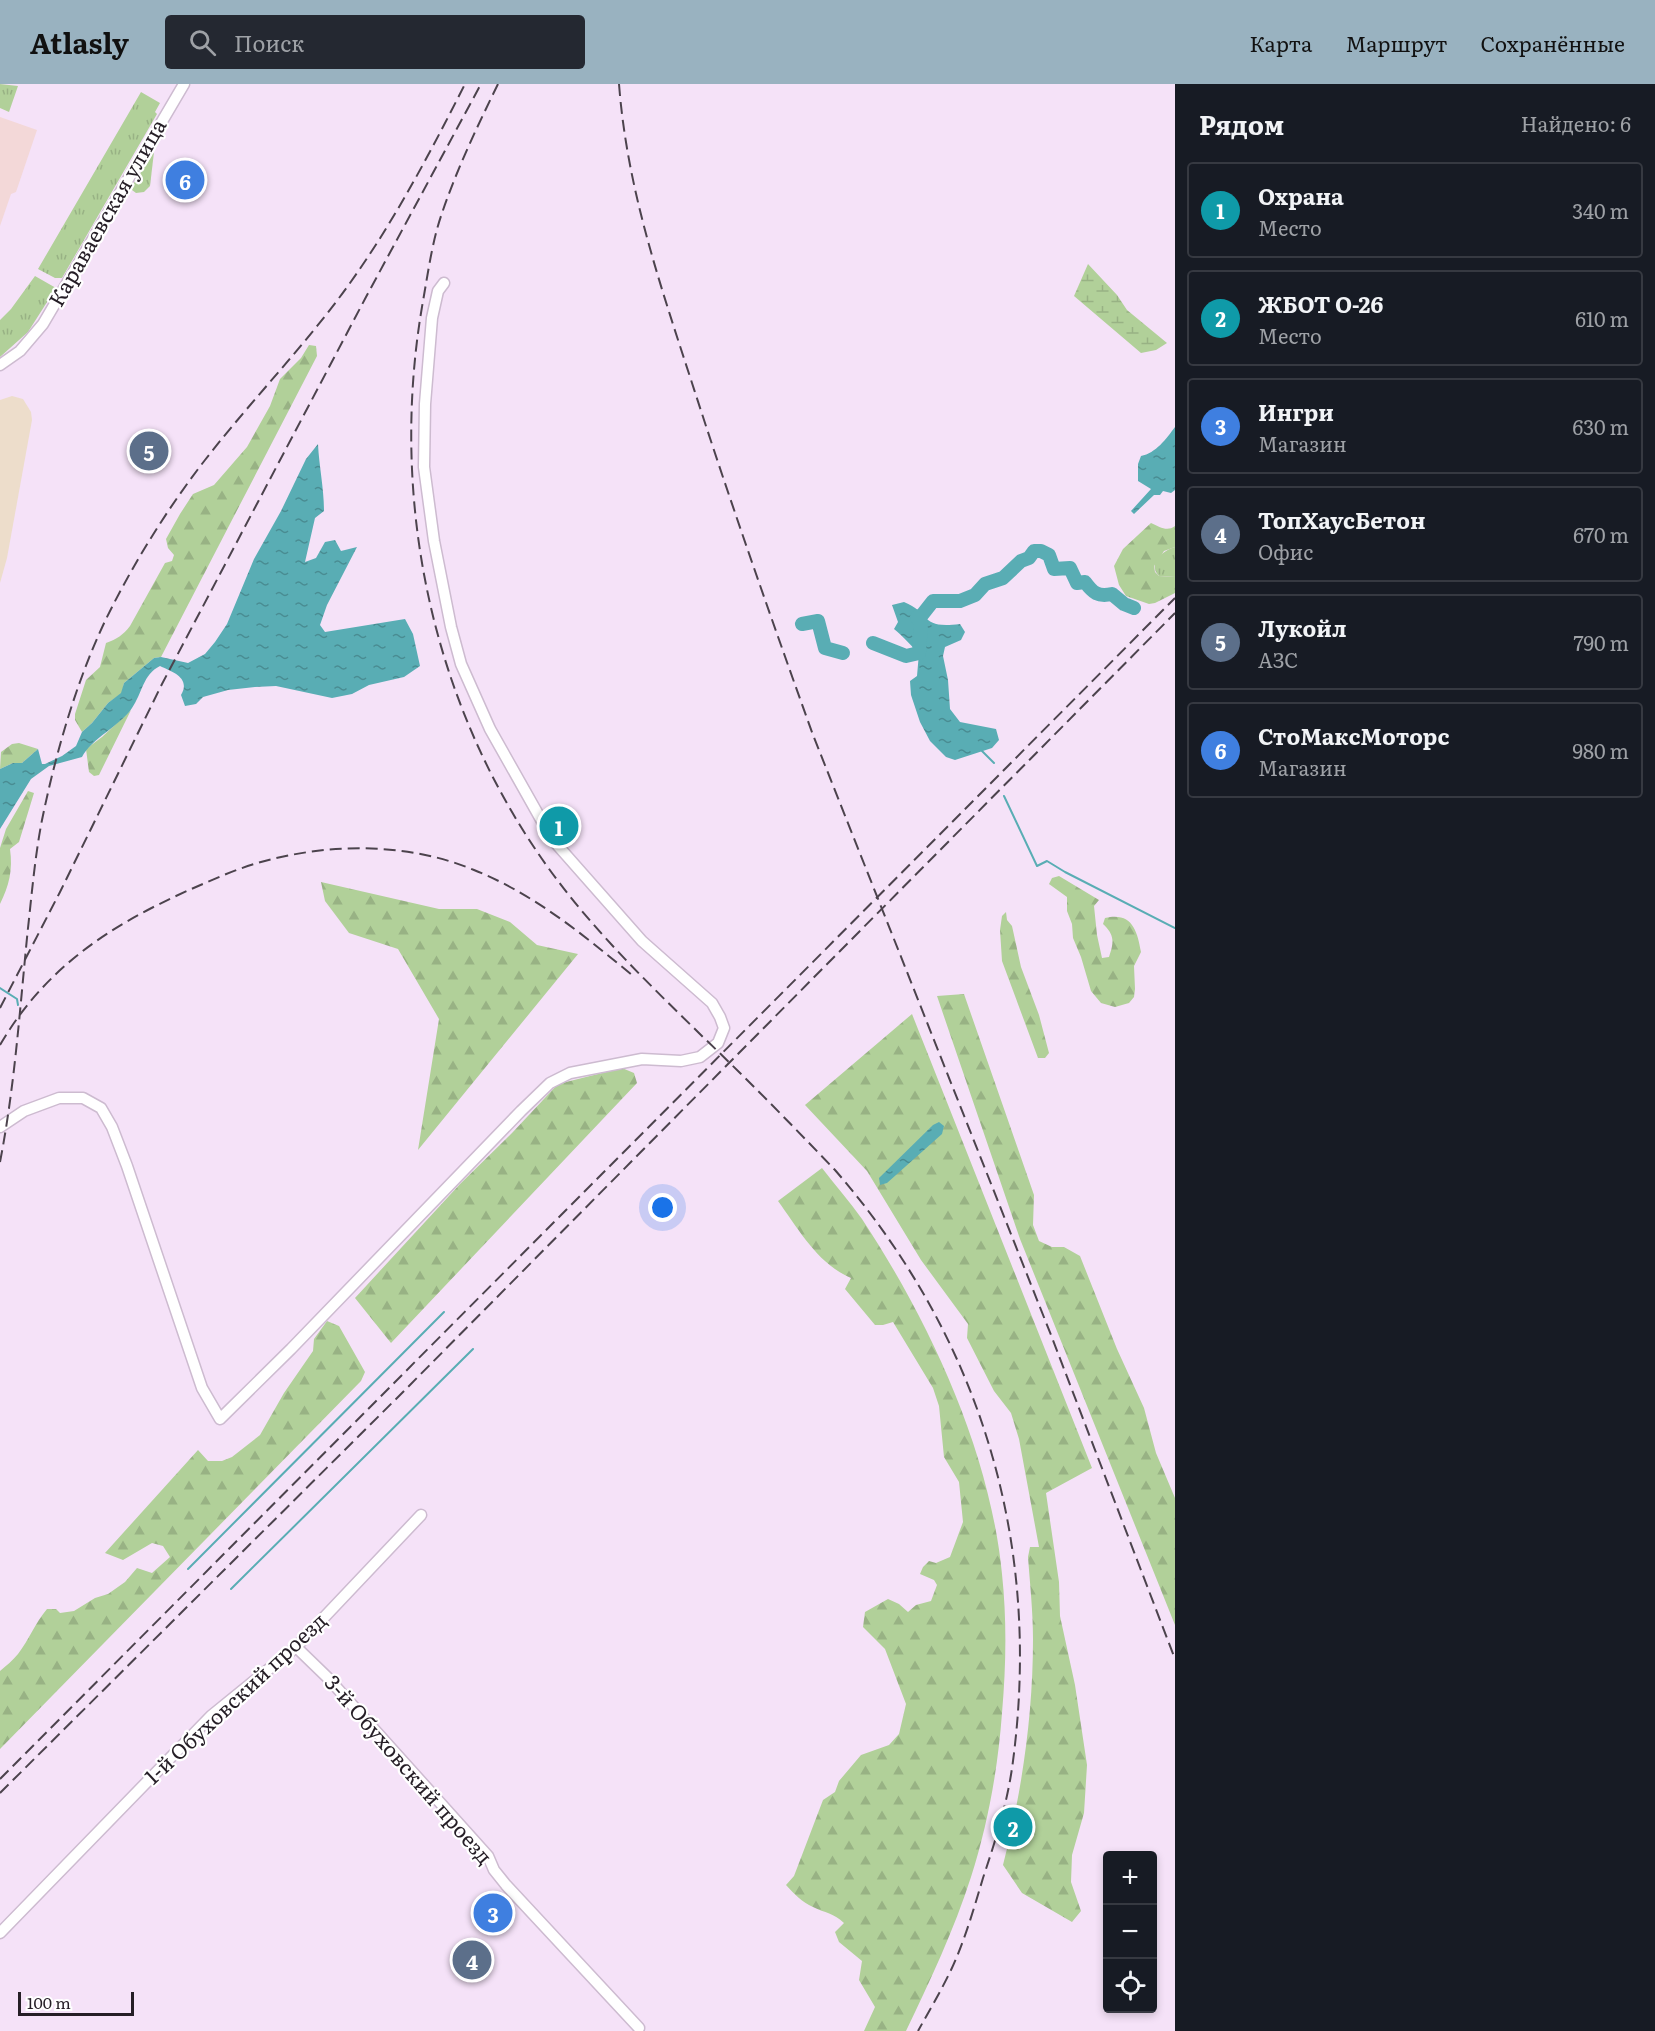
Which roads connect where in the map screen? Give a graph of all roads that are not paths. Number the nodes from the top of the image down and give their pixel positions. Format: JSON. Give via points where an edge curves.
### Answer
{"nodes":[{"id":1,"x":184,"y":84,"type":"edge"},
{"id":2,"x":444,"y":284,"type":"dead end"},
{"id":3,"x":0,"y":366,"type":"edge"},
{"id":4,"x":0,"y":1127,"type":"edge"},
{"id":5,"x":421,"y":1515,"type":"dead end"},
{"id":6,"x":296,"y":1647,"type":"junction"},
{"id":7,"x":0,"y":1933,"type":"edge"},
{"id":8,"x":639,"y":2028,"type":"dead end"}],
"edges":[{"from":1,"to":3,"type":"street","name":"Караваевская улица","via":[[48,316],[31,340]]},
{"from":2,"to":4,"type":"street","via":[[438,291],[432,318],[424,467],[434,541],[461,664],[490,729],[552,839],[642,941],[712,1003],[723,1023],[721,1037],[705,1054],[692,1060],[625,1061],[570,1073],[550,1083],[220,1419],[202,1388],[127,1166],[101,1108],[83,1098],[59,1098],[24,1111]]},
{"from":5,"to":6,"type":"street","name":"1-й Обуховский проезд"},
{"from":6,"to":7,"type":"street","name":"1-й Обуховский проезд","via":[[211,1716]]},
{"from":6,"to":8,"type":"street","name":"3-й Обуховский проезд","via":[[328,1677],[488,1856],[506,1885]]}]}
